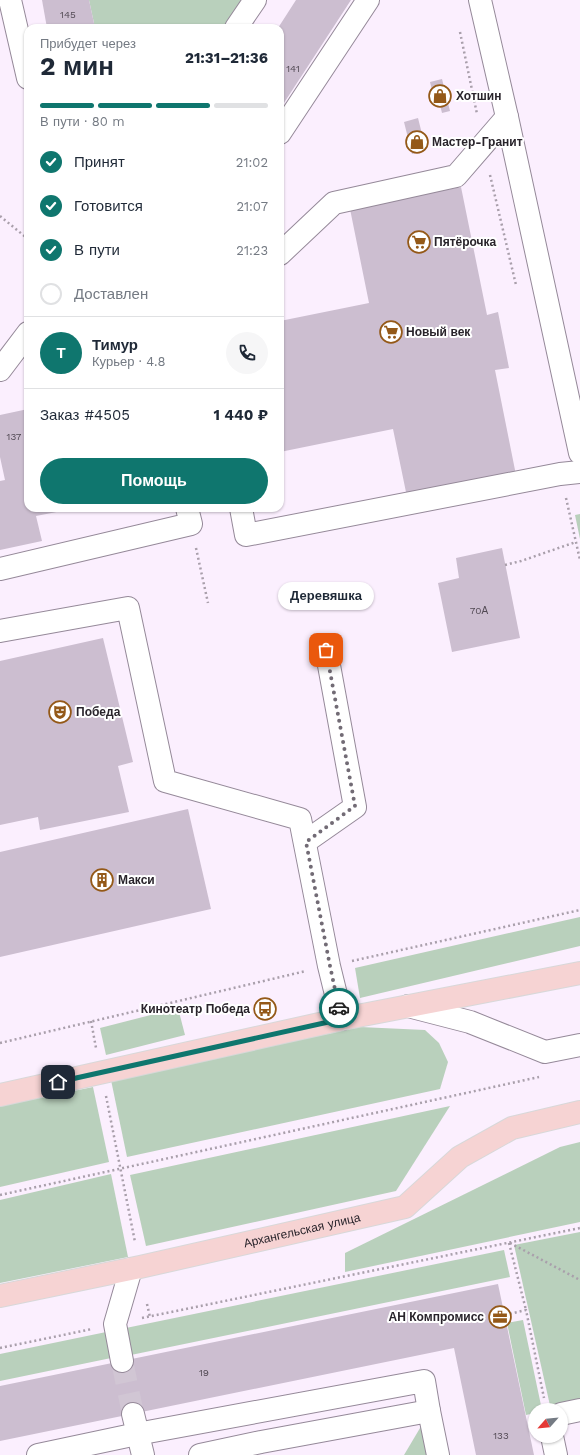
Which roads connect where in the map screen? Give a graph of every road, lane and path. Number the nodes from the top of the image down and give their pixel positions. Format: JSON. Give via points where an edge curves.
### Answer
{"nodes":[{"id":1,"x":10,"y":0,"type":"edge"},
{"id":2,"x":255,"y":0,"type":"edge"},
{"id":3,"x":368,"y":0,"type":"edge"},
{"id":4,"x":480,"y":0,"type":"edge"},
{"id":5,"x":239,"y":24,"type":"edge"},
{"id":6,"x":24,"y":61,"type":"edge"},
{"id":7,"x":507,"y":117,"type":"junction"},
{"id":8,"x":284,"y":127,"type":"edge"},
{"id":9,"x":0,"y":216,"type":"edge"},
{"id":10,"x":24,"y":236,"type":"edge"},
{"id":11,"x":284,"y":250,"type":"edge"},
{"id":12,"x":24,"y":339,"type":"edge"},
{"id":13,"x":0,"y":370,"type":"edge"},
{"id":14,"x":580,"y":453,"type":"edge"},
{"id":15,"x":580,"y":472,"type":"edge"},
{"id":16,"x":242,"y":512,"type":"edge"},
{"id":17,"x":189,"y":516,"type":"edge"},
{"id":18,"x":576,"y":542,"type":"dead end"},
{"id":19,"x":505,"y":565,"type":"dead end"},
{"id":20,"x":0,"y":568,"type":"edge"},
{"id":21,"x":208,"y":603,"type":"dead end"},
{"id":22,"x":0,"y":631,"type":"edge"},
{"id":23,"x":326,"y":650,"type":"dead end"},
{"id":24,"x":306,"y":842,"type":"junction"},
{"id":25,"x":580,"y":910,"type":"edge"},
{"id":26,"x":330,"y":966,"type":"junction"},
{"id":27,"x":580,"y":973,"type":"edge"},
{"id":28,"x":408,"y":1006,"type":"junction"},
{"id":29,"x":342,"y":1019,"type":"junction"},
{"id":30,"x":90,"y":1021,"type":"junction"},
{"id":31,"x":0,"y":1043,"type":"edge"},
{"id":32,"x":580,"y":1045,"type":"edge"},
{"id":33,"x":101,"y":1072,"type":"junction"},
{"id":34,"x":541,"y":1076,"type":"dead end"},
{"id":35,"x":0,"y":1095,"type":"edge"},
{"id":36,"x":580,"y":1112,"type":"edge"},
{"id":37,"x":120,"y":1168,"type":"junction"},
{"id":38,"x":0,"y":1195,"type":"edge"},
{"id":39,"x":580,"y":1228,"type":"edge"},
{"id":40,"x":509,"y":1242,"type":"junction"},
{"id":41,"x":136,"y":1268,"type":"junction"},
{"id":42,"x":580,"y":1280,"type":"edge"},
{"id":43,"x":0,"y":1296,"type":"edge"},
{"id":44,"x":526,"y":1310,"type":"junction"},
{"id":45,"x":505,"y":1315,"type":"dead end"},
{"id":46,"x":150,"y":1317,"type":"junction"},
{"id":47,"x":115,"y":1324,"type":"junction"},
{"id":48,"x":0,"y":1348,"type":"edge"},
{"id":49,"x":122,"y":1361,"type":"tunnel mouth"},
{"id":50,"x":552,"y":1403,"type":"edge"},
{"id":51,"x":568,"y":1409,"type":"edge"},
{"id":52,"x":580,"y":1410,"type":"edge"},
{"id":53,"x":429,"y":1411,"type":"junction"},
{"id":54,"x":135,"y":1424,"type":"junction"},
{"id":55,"x":553,"y":1443,"type":"edge"},
{"id":56,"x":262,"y":1448,"type":"edge"},
{"id":57,"x":38,"y":1455,"type":"edge"},
{"id":58,"x":143,"y":1455,"type":"edge"},
{"id":59,"x":200,"y":1455,"type":"edge"},
{"id":60,"x":438,"y":1455,"type":"edge"},
{"id":61,"x":556,"y":1455,"type":"edge"}],
"edges":[{"from":1,"to":6,"type":"street"},
{"from":2,"to":5,"type":"street"},
{"from":3,"to":8,"type":"street"},
{"from":4,"to":7,"type":"street"},
{"from":7,"to":11,"type":"street","via":[[456,176],[334,203]]},
{"from":7,"to":14,"type":"street"},
{"from":9,"to":10,"type":"path"},
{"from":12,"to":13,"type":"street"},
{"from":15,"to":16,"type":"street","via":[[246,535]]},
{"from":17,"to":20,"type":"street"},
{"from":17,"to":21,"type":"path"},
{"from":18,"to":19,"type":"path"},
{"from":22,"to":24,"type":"street","via":[[128,608],[165,781],[300,819]]},
{"from":23,"to":24,"type":"street","via":[[355,806]]},
{"from":24,"to":26,"type":"street"},
{"from":25,"to":26,"type":"path"},
{"from":26,"to":29,"type":"street"},
{"from":26,"to":30,"type":"path"},
{"from":27,"to":28,"type":"main road"},
{"from":28,"to":29,"type":"main road"},
{"from":28,"to":32,"type":"street","via":[[470,1022],[545,1052]]},
{"from":29,"to":33,"type":"main road"},
{"from":30,"to":31,"type":"path"},
{"from":30,"to":33,"type":"path"},
{"from":33,"to":35,"type":"main road"},
{"from":33,"to":37,"type":"path"},
{"from":34,"to":37,"type":"path"},
{"from":36,"to":41,"type":"main road","name":"Архангельская улица","via":[[512,1128],[460,1157],[405,1207]]},
{"from":37,"to":38,"type":"path"},
{"from":37,"to":41,"type":"path"},
{"from":39,"to":40,"type":"path"},
{"from":40,"to":42,"type":"path"},
{"from":40,"to":44,"type":"path"},
{"from":40,"to":46,"type":"path"},
{"from":41,"to":43,"type":"main road","name":"Архангельская улица"},
{"from":41,"to":46,"type":"path"},
{"from":41,"to":47,"type":"street"},
{"from":44,"to":45,"type":"path"},
{"from":44,"to":50,"type":"path"},
{"from":46,"to":47,"type":"path"},
{"from":47,"to":48,"type":"path"},
{"from":47,"to":49,"type":"street"},
{"from":51,"to":52,"type":"street"},
{"from":53,"to":54,"type":"street","via":[[424,1381]]},
{"from":53,"to":56,"type":"street"},
{"from":53,"to":60,"type":"street"},
{"from":54,"to":57,"type":"street"},
{"from":54,"to":58,"type":"street"},
{"from":55,"to":61,"type":"street"},
{"from":56,"to":59,"type":"street"}]}
